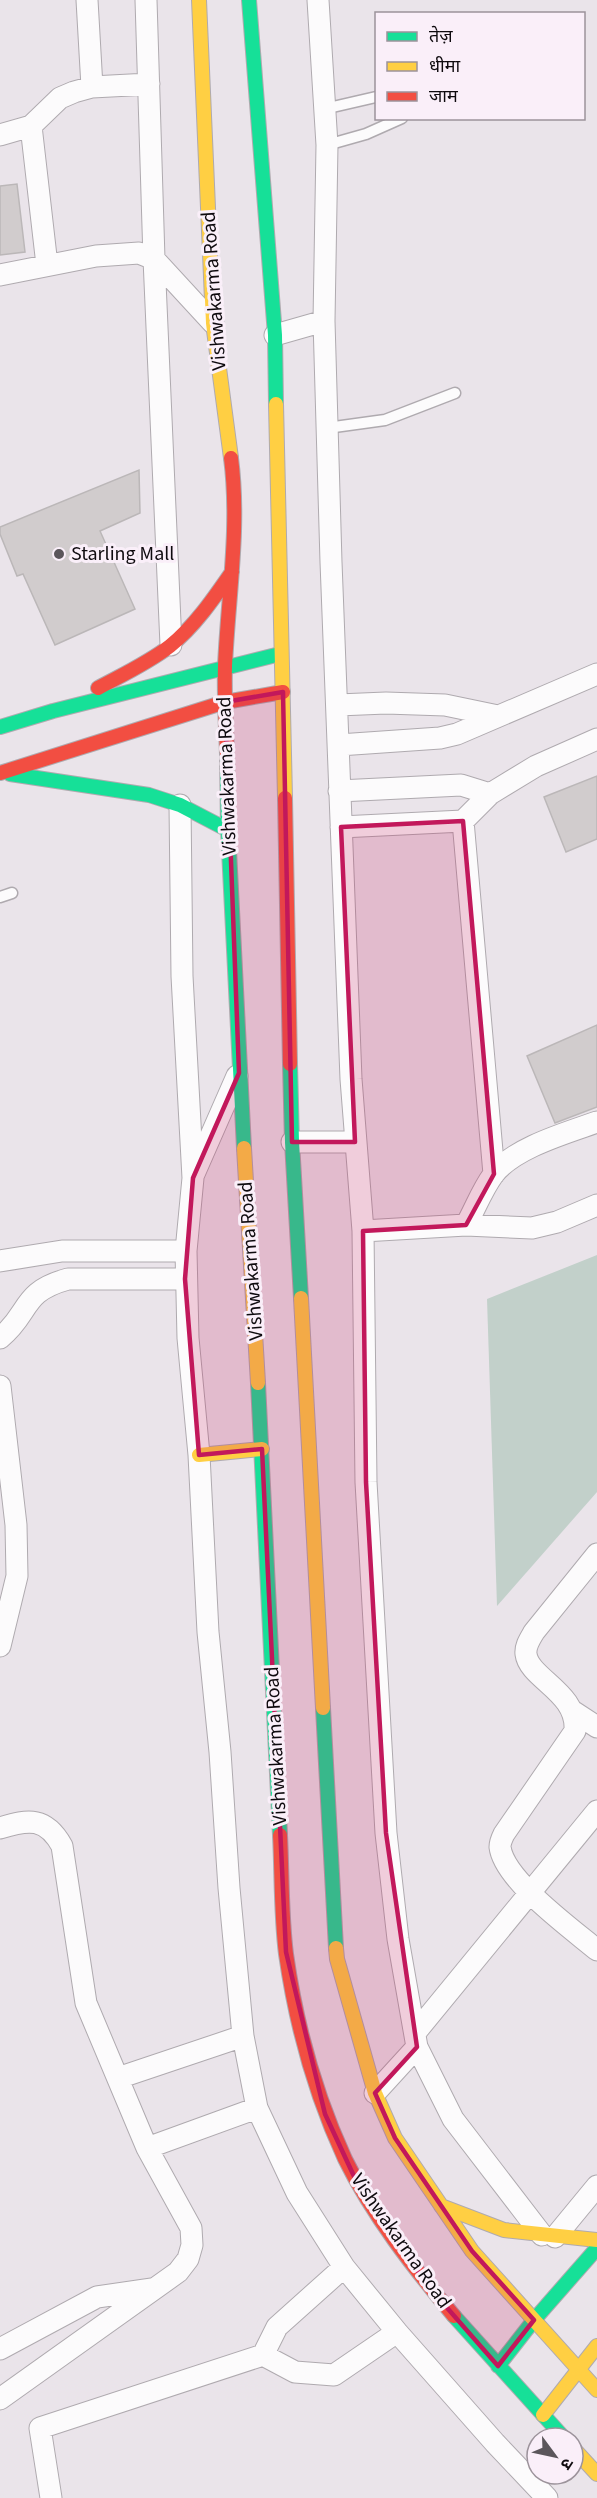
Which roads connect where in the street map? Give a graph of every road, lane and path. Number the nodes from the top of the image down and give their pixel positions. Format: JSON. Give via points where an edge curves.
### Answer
{"nodes":[{"id":1,"x":87,"y":0,"type":"edge"},
{"id":2,"x":146,"y":0,"type":"edge"},
{"id":3,"x":199,"y":0,"type":"edge"},
{"id":4,"x":249,"y":0,"type":"edge"},
{"id":5,"x":318,"y":0,"type":"edge"},
{"id":6,"x":135,"y":85,"type":"junction"},
{"id":7,"x":92,"y":87,"type":"junction"},
{"id":8,"x":375,"y":97,"type":"edge"},
{"id":9,"x":324,"y":109,"type":"junction"},
{"id":10,"x":398,"y":120,"type":"edge"},
{"id":11,"x":31,"y":126,"type":"junction"},
{"id":12,"x":0,"y":135,"type":"edge"},
{"id":13,"x":327,"y":145,"type":"junction"},
{"id":14,"x":137,"y":255,"type":"junction"},
{"id":15,"x":47,"y":265,"type":"junction"},
{"id":16,"x":0,"y":275,"type":"edge"},
{"id":17,"x":324,"y":321,"type":"junction"},
{"id":18,"x":213,"y":323,"type":"junction"},
{"id":19,"x":275,"y":335,"type":"junction"},
{"id":20,"x":455,"y":393,"type":"dead end"},
{"id":21,"x":327,"y":428,"type":"junction"},
{"id":22,"x":233,"y":571,"type":"junction"},
{"id":23,"x":171,"y":645,"type":"junction"},
{"id":24,"x":280,"y":654,"type":"junction"},
{"id":25,"x":225,"y":668,"type":"junction"},
{"id":26,"x":597,"y":674,"type":"edge"},
{"id":27,"x":283,"y":692,"type":"junction"},
{"id":28,"x":225,"y":702,"type":"junction"},
{"id":29,"x":338,"y":705,"type":"junction"},
{"id":30,"x":53,"y":711,"type":"junction"},
{"id":31,"x":498,"y":716,"type":"junction"},
{"id":32,"x":0,"y":727,"type":"edge"},
{"id":33,"x":597,"y":739,"type":"edge"},
{"id":34,"x":339,"y":745,"type":"junction"},
{"id":35,"x":1,"y":773,"type":"edge"},
{"id":36,"x":339,"y":791,"type":"junction"},
{"id":37,"x":490,"y":794,"type":"junction"},
{"id":38,"x":180,"y":805,"type":"junction"},
{"id":39,"x":463,"y":821,"type":"junction"},
{"id":40,"x":341,"y":827,"type":"junction"},
{"id":41,"x":228,"y":831,"type":"junction"},
{"id":42,"x":12,"y":893,"type":"dead end"},
{"id":43,"x":0,"y":897,"type":"edge"},
{"id":44,"x":239,"y":1073,"type":"junction"},
{"id":45,"x":597,"y":1122,"type":"edge"},
{"id":46,"x":292,"y":1142,"type":"junction"},
{"id":47,"x":354,"y":1142,"type":"junction"},
{"id":48,"x":494,"y":1174,"type":"junction"},
{"id":49,"x":193,"y":1178,"type":"junction"},
{"id":50,"x":597,"y":1205,"type":"edge"},
{"id":51,"x":466,"y":1225,"type":"junction"},
{"id":52,"x":363,"y":1231,"type":"junction"},
{"id":53,"x":186,"y":1251,"type":"junction"},
{"id":54,"x":0,"y":1261,"type":"edge"},
{"id":55,"x":186,"y":1279,"type":"junction"},
{"id":56,"x":0,"y":1338,"type":"edge"},
{"id":57,"x":0,"y":1386,"type":"edge"},
{"id":58,"x":262,"y":1449,"type":"junction"},
{"id":59,"x":199,"y":1455,"type":"junction"},
{"id":60,"x":593,"y":1566,"type":"edge"},
{"id":61,"x":0,"y":1646,"type":"edge"},
{"id":62,"x":573,"y":1712,"type":"junction"},
{"id":63,"x":597,"y":1727,"type":"edge"},
{"id":64,"x":597,"y":1811,"type":"edge"},
{"id":65,"x":0,"y":1828,"type":"edge"},
{"id":66,"x":530,"y":1893,"type":"junction"},
{"id":67,"x":597,"y":1950,"type":"edge"},
{"id":68,"x":243,"y":2036,"type":"junction"},
{"id":69,"x":416,"y":2040,"type":"junction"},
{"id":70,"x":118,"y":2078,"type":"junction"},
{"id":71,"x":375,"y":2093,"type":"junction"},
{"id":72,"x":257,"y":2108,"type":"junction"},
{"id":73,"x":147,"y":2148,"type":"junction"},
{"id":74,"x":597,"y":2186,"type":"edge"},
{"id":75,"x":441,"y":2206,"type":"junction"},
{"id":76,"x":549,"y":2236,"type":"junction"},
{"id":77,"x":597,"y":2240,"type":"edge"},
{"id":78,"x":597,"y":2248,"type":"edge"},
{"id":79,"x":344,"y":2267,"type":"junction"},
{"id":80,"x":155,"y":2288,"type":"junction"},
{"id":81,"x":534,"y":2320,"type":"junction"},
{"id":82,"x":397,"y":2332,"type":"junction"},
{"id":83,"x":597,"y":2346,"type":"edge"},
{"id":84,"x":0,"y":2349,"type":"edge"},
{"id":85,"x":263,"y":2355,"type":"junction"},
{"id":86,"x":498,"y":2366,"type":"junction"},
{"id":87,"x":578,"y":2371,"type":"junction"},
{"id":88,"x":597,"y":2390,"type":"edge"},
{"id":89,"x":0,"y":2399,"type":"edge"},
{"id":90,"x":543,"y":2415,"type":"junction"},
{"id":91,"x":553,"y":2426,"type":"edge"},
{"id":92,"x":585,"y":2461,"type":"edge"},
{"id":93,"x":597,"y":2474,"type":"edge"},
{"id":94,"x":51,"y":2498,"type":"edge"},
{"id":95,"x":547,"y":2498,"type":"edge"}],
"edges":[{"from":1,"to":7,"type":"street"},
{"from":2,"to":6,"type":"street"},
{"from":3,"to":18,"type":"street","name":"Vishwakarma Road"},
{"from":4,"to":19,"type":"street"},
{"from":5,"to":9,"type":"street"},
{"from":6,"to":7,"type":"street"},
{"from":6,"to":14,"type":"street"},
{"from":7,"to":11,"type":"street","via":[[60,98]]},
{"from":8,"to":9,"type":"lane"},
{"from":9,"to":13,"type":"street"},
{"from":10,"to":13,"type":"lane"},
{"from":11,"to":12,"type":"street"},
{"from":11,"to":15,"type":"street"},
{"from":13,"to":17,"type":"street"},
{"from":14,"to":15,"type":"street"},
{"from":14,"to":18,"type":"street"},
{"from":14,"to":23,"type":"street"},
{"from":15,"to":16,"type":"street"},
{"from":17,"to":19,"type":"street"},
{"from":17,"to":21,"type":"street"},
{"from":18,"to":22,"type":"street","name":"Vishwakarma Road","via":[[234,480]]},
{"from":19,"to":24,"type":"street"},
{"from":20,"to":21,"type":"lane","via":[[385,420]]},
{"from":21,"to":29,"type":"street"},
{"from":22,"to":23,"type":"street","via":[[204,611]]},
{"from":22,"to":25,"type":"street","name":"Vishwakarma Road"},
{"from":23,"to":30,"type":"street","via":[[147,662]]},
{"from":24,"to":25,"type":"street"},
{"from":24,"to":27,"type":"street"},
{"from":25,"to":28,"type":"street","name":"Vishwakarma Road"},
{"from":25,"to":30,"type":"street"},
{"from":26,"to":31,"type":"street"},
{"from":27,"to":28,"type":"street"},
{"from":27,"to":46,"type":"street"},
{"from":28,"to":35,"type":"street"},
{"from":28,"to":41,"type":"street","name":"Vishwakarma Road"},
{"from":29,"to":31,"type":"street","via":[[444,705]]},
{"from":29,"to":34,"type":"street"},
{"from":30,"to":32,"type":"street"},
{"from":31,"to":34,"type":"street","via":[[440,738]]},
{"from":33,"to":37,"type":"street","via":[[536,766]]},
{"from":34,"to":36,"type":"street"},
{"from":35,"to":38,"type":"street","via":[[121,789]]},
{"from":36,"to":37,"type":"street","via":[[461,785]]},
{"from":36,"to":40,"type":"street"},
{"from":37,"to":39,"type":"street"},
{"from":38,"to":41,"type":"street"},
{"from":38,"to":49,"type":"street","via":[[182,976]]},
{"from":39,"to":40,"type":"street"},
{"from":39,"to":48,"type":"street"},
{"from":40,"to":47,"type":"street"},
{"from":41,"to":44,"type":"street","name":"Vishwakarma Road"},
{"from":42,"to":43,"type":"lane"},
{"from":44,"to":49,"type":"street"},
{"from":44,"to":58,"type":"street","name":"Vishwakarma Road"},
{"from":45,"to":48,"type":"street","via":[[544,1142],[508,1161]]},
{"from":46,"to":47,"type":"street"},
{"from":46,"to":71,"type":"street","via":[[337,1959]]},
{"from":47,"to":52,"type":"street"},
{"from":48,"to":51,"type":"street"},
{"from":49,"to":53,"type":"street"},
{"from":50,"to":51,"type":"street","via":[[532,1228]]},
{"from":51,"to":52,"type":"street"},
{"from":52,"to":69,"type":"street","via":[[366,1482],[386,1833],[398,1939]]},
{"from":53,"to":54,"type":"street","via":[[62,1251]]},
{"from":53,"to":55,"type":"street"},
{"from":55,"to":56,"type":"street","via":[[55,1282],[31,1298],[10,1330]]},
{"from":55,"to":59,"type":"street"},
{"from":57,"to":61,"type":"street","via":[[15,1514],[16,1576]]},
{"from":58,"to":59,"type":"street"},
{"from":58,"to":86,"type":"street","name":"Vishwakarma Road","via":[[286,1952],[300,2024],[325,2114],[359,2187],[428,2286]]},
{"from":59,"to":68,"type":"street","via":[[208,1632]]},
{"from":60,"to":62,"type":"street","via":[[534,1632],[527,1646],[526,1656],[532,1665]]},
{"from":62,"to":63,"type":"street"},
{"from":62,"to":66,"type":"street","via":[[575,1731],[570,1742],[500,1845],[504,1859]]},
{"from":64,"to":66,"type":"street"},
{"from":65,"to":70,"type":"street","via":[[26,1821],[42,1824],[54,1831],[62,1846],[86,2003]]},
{"from":66,"to":67,"type":"street"},
{"from":66,"to":69,"type":"street"},
{"from":68,"to":70,"type":"street"},
{"from":68,"to":72,"type":"street"},
{"from":69,"to":71,"type":"street"},
{"from":69,"to":76,"type":"street","via":[[453,2119]]},
{"from":70,"to":73,"type":"street"},
{"from":71,"to":75,"type":"street","via":[[395,2138]]},
{"from":72,"to":73,"type":"street"},
{"from":72,"to":79,"type":"street","via":[[297,2193]]},
{"from":73,"to":80,"type":"street","via":[[191,2228],[192,2245],[178,2272]]},
{"from":74,"to":76,"type":"street"},
{"from":75,"to":76,"type":"street","via":[[504,2230]]},
{"from":75,"to":81,"type":"street","via":[[472,2251]]},
{"from":76,"to":77,"type":"street"},
{"from":78,"to":81,"type":"street"},
{"from":79,"to":82,"type":"street"},
{"from":79,"to":85,"type":"street","via":[[277,2327]]},
{"from":80,"to":84,"type":"street","via":[[97,2297]]},
{"from":80,"to":89,"type":"street"},
{"from":81,"to":86,"type":"street"},
{"from":81,"to":87,"type":"street"},
{"from":82,"to":85,"type":"street","via":[[334,2375],[295,2372]]},
{"from":82,"to":95,"type":"street"},
{"from":83,"to":87,"type":"street"},
{"from":85,"to":94,"type":"street","via":[[40,2428]]},
{"from":86,"to":90,"type":"street","name":"Vishwakarma Road"},
{"from":87,"to":88,"type":"street"},
{"from":87,"to":90,"type":"street"},
{"from":90,"to":91,"type":"street","name":"Vishwakarma Road"},
{"from":92,"to":93,"type":"street"}]}
